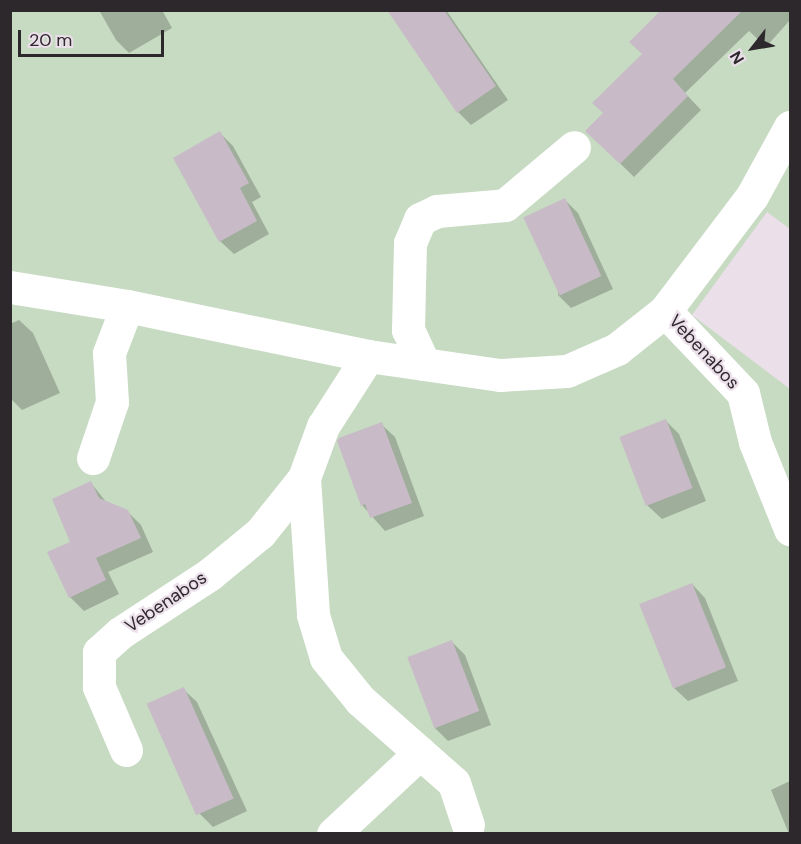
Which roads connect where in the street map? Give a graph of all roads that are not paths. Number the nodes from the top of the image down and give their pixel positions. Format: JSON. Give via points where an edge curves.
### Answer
{"nodes":[{"id":1,"x":790,"y":127,"type":"edge"},
{"id":2,"x":574,"y":147,"type":"dead end"},
{"id":3,"x":779,"y":181,"type":"edge"},
{"id":4,"x":10,"y":287,"type":"edge"},
{"id":5,"x":127,"y":306,"type":"junction"},
{"id":6,"x":665,"y":310,"type":"junction"},
{"id":7,"x":368,"y":356,"type":"junction"},
{"id":8,"x":424,"y":364,"type":"junction"},
{"id":9,"x":93,"y":458,"type":"dead end"},
{"id":10,"x":304,"y":478,"type":"junction"},
{"id":11,"x":790,"y":529,"type":"edge"},
{"id":12,"x":126,"y":750,"type":"dead end"},
{"id":13,"x":420,"y":753,"type":"junction"},
{"id":14,"x":468,"y":825,"type":"dead end"},
{"id":15,"x":333,"y":834,"type":"edge"}],
"edges":[{"from":1,"to":3,"type":"street","name":"Vebenabos"},
{"from":2,"to":8,"type":"street","via":[[504,205],[437,211],[420,219],[410,243],[408,330]]},
{"from":3,"to":6,"type":"street","name":"Vebenabos"},
{"from":4,"to":5,"type":"street","name":"Vebenabos"},
{"from":5,"to":7,"type":"street","name":"Vebenabos"},
{"from":5,"to":9,"type":"street","via":[[109,353],[112,402]]},
{"from":6,"to":8,"type":"street","name":"Vebenabos","via":[[617,350],[567,371],[500,375]]},
{"from":6,"to":11,"type":"street","name":"Vebenabos","via":[[743,393],[754,442]]},
{"from":7,"to":8,"type":"street","name":"Vebenabos"},
{"from":7,"to":10,"type":"street","name":"Vebenabos","via":[[323,426]]},
{"from":10,"to":12,"type":"street","name":"Vebenabos","via":[[261,533],[99,652],[99,687]]},
{"from":10,"to":13,"type":"street","name":"Vebenabos","via":[[313,615],[326,658],[360,700]]},
{"from":13,"to":14,"type":"street","name":"Vebenabos","via":[[454,783]]},
{"from":13,"to":15,"type":"street"}]}
